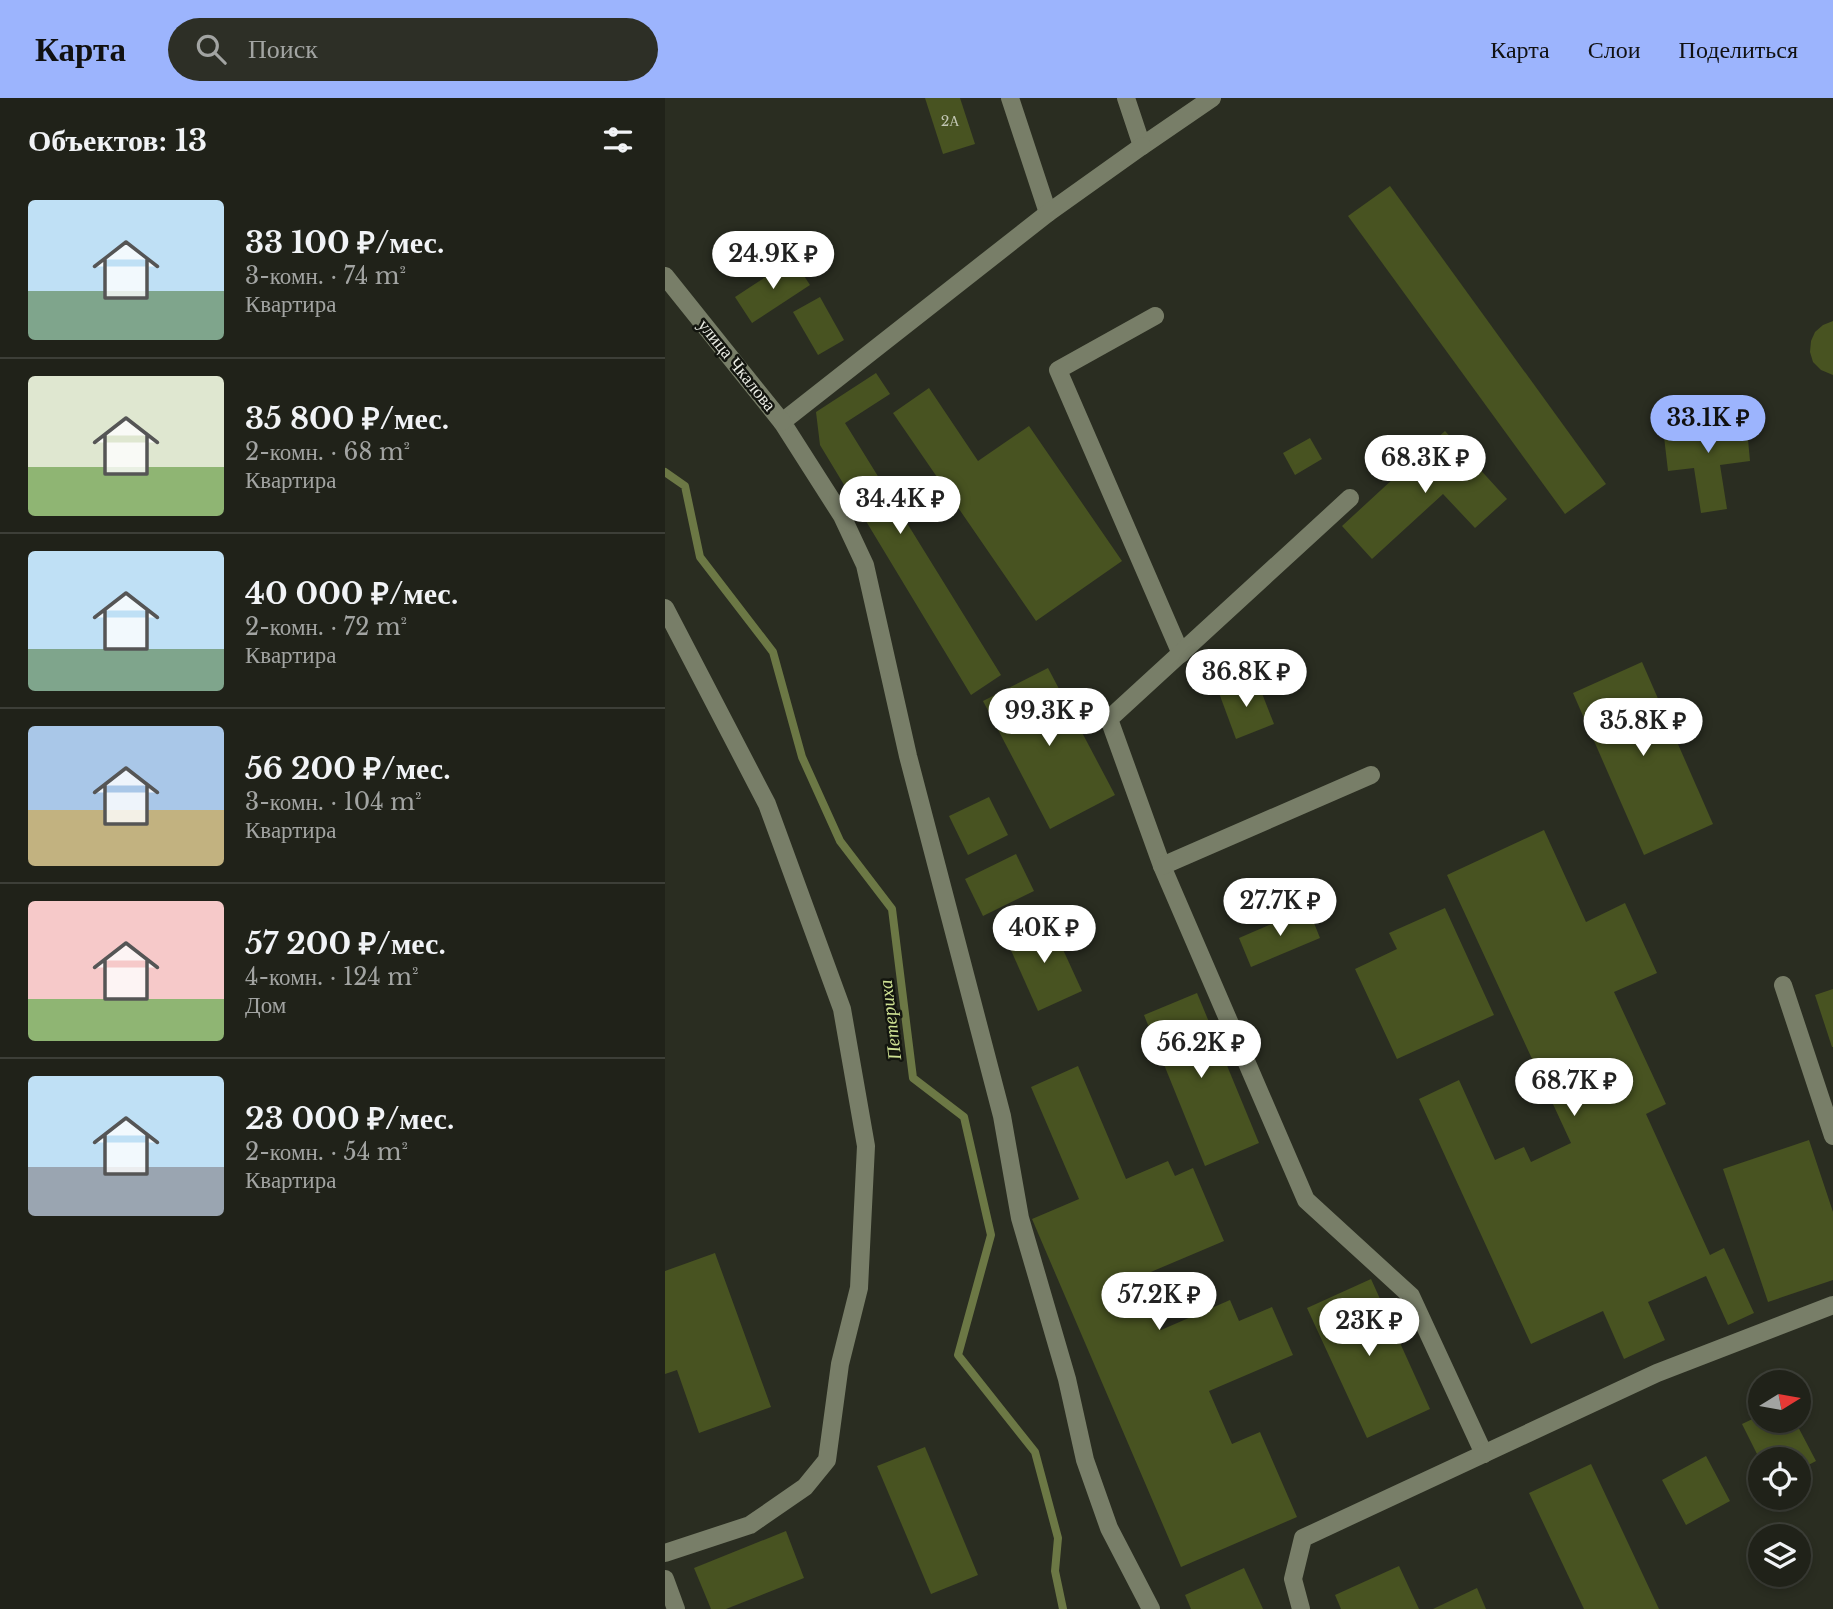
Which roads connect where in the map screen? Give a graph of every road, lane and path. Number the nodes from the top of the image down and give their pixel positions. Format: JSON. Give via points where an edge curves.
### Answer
{"nodes":[{"id":1,"x":1010,"y":98,"type":"edge"},
{"id":2,"x":1126,"y":98,"type":"edge"},
{"id":3,"x":1212,"y":98,"type":"edge"},
{"id":4,"x":1142,"y":146,"type":"junction"},
{"id":5,"x":1048,"y":213,"type":"junction"},
{"id":6,"x":665,"y":276,"type":"edge"},
{"id":7,"x":1155,"y":316,"type":"dead end"},
{"id":8,"x":782,"y":422,"type":"junction"},
{"id":9,"x":1350,"y":498,"type":"dead end"},
{"id":10,"x":665,"y":608,"type":"edge"},
{"id":11,"x":1181,"y":653,"type":"junction"},
{"id":12,"x":1371,"y":775,"type":"dead end"},
{"id":13,"x":1163,"y":866,"type":"junction"},
{"id":14,"x":1783,"y":985,"type":"dead end"},
{"id":15,"x":1833,"y":1136,"type":"edge"},
{"id":16,"x":1833,"y":1305,"type":"edge"},
{"id":17,"x":1484,"y":1454,"type":"junction"},
{"id":18,"x":665,"y":1553,"type":"edge"},
{"id":19,"x":665,"y":1580,"type":"edge"},
{"id":20,"x":676,"y":1609,"type":"edge"},
{"id":21,"x":1151,"y":1609,"type":"edge"},
{"id":22,"x":1301,"y":1609,"type":"edge"}],
"edges":[{"from":1,"to":5,"type":"street"},
{"from":2,"to":4,"type":"street"},
{"from":3,"to":4,"type":"street"},
{"from":4,"to":5,"type":"street"},
{"from":5,"to":8,"type":"street"},
{"from":6,"to":8,"type":"street","name":"улица Чкалова"},
{"from":7,"to":11,"type":"street","via":[[1058,370]]},
{"from":8,"to":21,"type":"street","name":"улица Чкалова","via":[[842,516],[865,565],[908,756],[1002,1116],[1020,1218],[1067,1379],[1085,1460],[1109,1528]]},
{"from":9,"to":11,"type":"street"},
{"from":10,"to":18,"type":"street","via":[[767,804],[842,1009],[866,1146],[859,1288],[840,1364],[828,1460],[804,1487],[750,1525]]},
{"from":11,"to":13,"type":"street","via":[[1108,719]]},
{"from":12,"to":13,"type":"street"},
{"from":13,"to":17,"type":"street","via":[[1306,1200],[1411,1296]]},
{"from":14,"to":15,"type":"street"},
{"from":16,"to":17,"type":"street","via":[[1657,1373]]},
{"from":17,"to":22,"type":"street","via":[[1303,1538],[1293,1578]]},
{"from":19,"to":20,"type":"street"}]}
